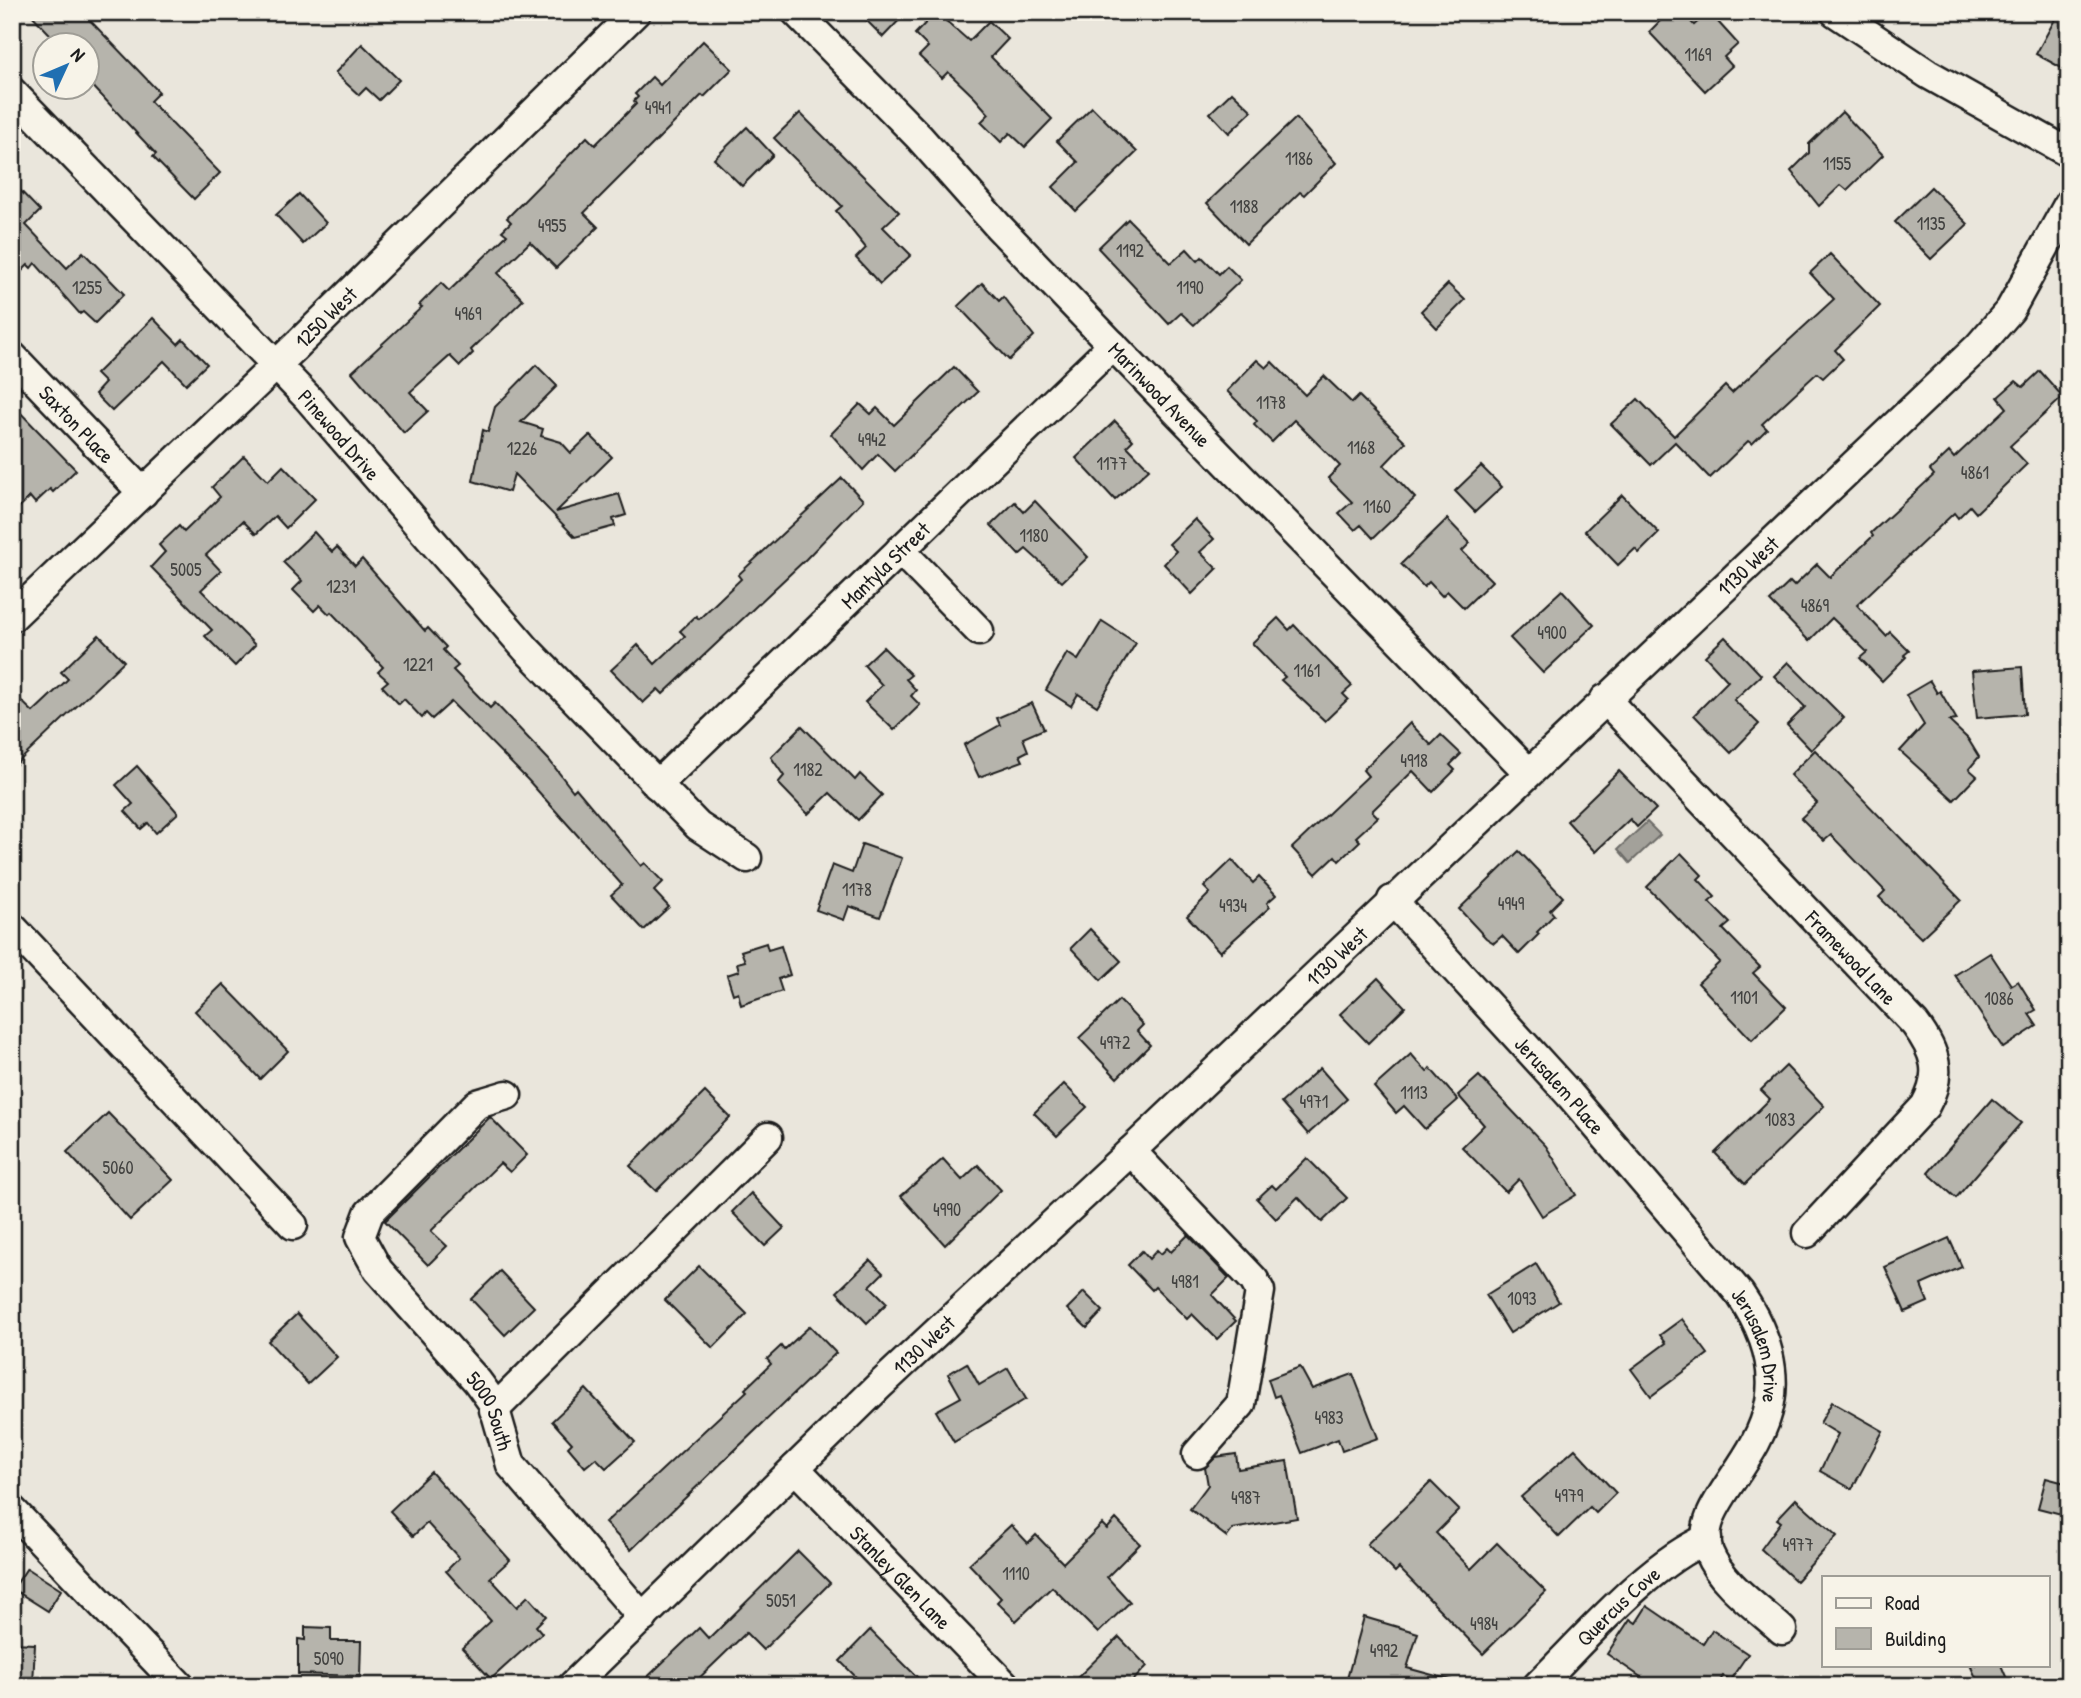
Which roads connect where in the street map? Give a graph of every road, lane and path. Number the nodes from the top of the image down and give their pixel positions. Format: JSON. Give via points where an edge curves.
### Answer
{"nodes":[{"id":1,"x":636,"y":12,"type":"edge"},
{"id":2,"x":796,"y":12,"type":"edge"},
{"id":3,"x":1835,"y":12,"type":"edge"},
{"id":4,"x":12,"y":92,"type":"edge"},
{"id":5,"x":2069,"y":153,"type":"edge"},
{"id":6,"x":2069,"y":203,"type":"edge"},
{"id":7,"x":1113,"y":345,"type":"junction"},
{"id":8,"x":12,"y":356,"type":"edge"},
{"id":9,"x":276,"y":365,"type":"junction"},
{"id":10,"x":143,"y":493,"type":"junction"},
{"id":11,"x":900,"y":550,"type":"junction"},
{"id":12,"x":12,"y":617,"type":"edge"},
{"id":13,"x":979,"y":631,"type":"dead end"},
{"id":14,"x":1605,"y":699,"type":"junction"},
{"id":15,"x":1528,"y":772,"type":"junction"},
{"id":16,"x":657,"y":785,"type":"junction"},
{"id":17,"x":747,"y":858,"type":"dead end"},
{"id":18,"x":1392,"y":900,"type":"junction"},
{"id":19,"x":12,"y":927,"type":"edge"},
{"id":20,"x":507,"y":1095,"type":"dead end"},
{"id":21,"x":768,"y":1137,"type":"dead end"},
{"id":22,"x":1131,"y":1151,"type":"junction"},
{"id":23,"x":293,"y":1225,"type":"dead end"},
{"id":24,"x":1807,"y":1233,"type":"dead end"},
{"id":25,"x":1723,"y":1274,"type":"joint"},
{"id":26,"x":494,"y":1410,"type":"junction"},
{"id":27,"x":1198,"y":1454,"type":"dead end"},
{"id":28,"x":795,"y":1468,"type":"junction"},
{"id":29,"x":12,"y":1510,"type":"edge"},
{"id":30,"x":1706,"y":1538,"type":"junction"},
{"id":31,"x":643,"y":1618,"type":"junction"},
{"id":32,"x":1782,"y":1630,"type":"dead end"},
{"id":33,"x":180,"y":1686,"type":"edge"},
{"id":34,"x":572,"y":1686,"type":"edge"},
{"id":35,"x":1006,"y":1686,"type":"edge"},
{"id":36,"x":1537,"y":1686,"type":"edge"}],
"edges":[{"from":1,"to":9,"type":"street","name":"1250 West"},
{"from":2,"to":7,"type":"street","name":"Marinwood Avenue"},
{"from":3,"to":5,"type":"street","via":[[1928,74]]},
{"from":4,"to":9,"type":"street","name":"Pinewood Drive"},
{"from":6,"to":14,"type":"street","name":"1130 West","via":[[2022,290],[1995,329]]},
{"from":7,"to":11,"type":"street","name":"Mantyla Street"},
{"from":7,"to":15,"type":"street","name":"Marinwood Avenue"},
{"from":8,"to":10,"type":"street","name":"Saxton Place"},
{"from":9,"to":10,"type":"street","name":"1250 West"},
{"from":9,"to":16,"type":"street","name":"Pinewood Drive","via":[[527,650]]},
{"from":10,"to":12,"type":"street","name":"1250 West"},
{"from":11,"to":13,"type":"street"},
{"from":11,"to":16,"type":"street","name":"Mantyla Street"},
{"from":14,"to":15,"type":"street","name":"1130 West"},
{"from":14,"to":24,"type":"street","name":"Framewood Lane","via":[[1906,1014],[1928,1042],[1937,1063],[1933,1091],[1925,1106]]},
{"from":15,"to":18,"type":"street","name":"1130 West"},
{"from":16,"to":17,"type":"street","name":"Pinewood Drive","via":[[707,834]]},
{"from":18,"to":22,"type":"street","name":"1130 West"},
{"from":18,"to":25,"type":"street","name":"Jerusalem Place","via":[[1570,1095]]},
{"from":19,"to":23,"type":"street"},
{"from":20,"to":26,"type":"street","name":"5000 South","via":[[477,1104],[369,1213],[360,1237],[378,1270],[477,1381]]},
{"from":21,"to":26,"type":"street"},
{"from":22,"to":27,"type":"street","via":[[1260,1291],[1241,1404]]},
{"from":22,"to":28,"type":"street","name":"1130 West"},
{"from":25,"to":30,"type":"street","name":"Jerusalem Drive","via":[[1758,1322],[1770,1359],[1773,1394],[1763,1430],[1720,1500]]},
{"from":26,"to":31,"type":"street","name":"5000 South","via":[[511,1465]]},
{"from":28,"to":31,"type":"street","name":"1130 West"},
{"from":28,"to":35,"type":"street","name":"Stanley Glen Lane"},
{"from":29,"to":33,"type":"street"},
{"from":30,"to":32,"type":"street","via":[[1708,1551],[1722,1573]]},
{"from":30,"to":36,"type":"street","name":"Quercus Cove","via":[[1660,1566]]},
{"from":31,"to":34,"type":"street","name":"1130 West"}]}
